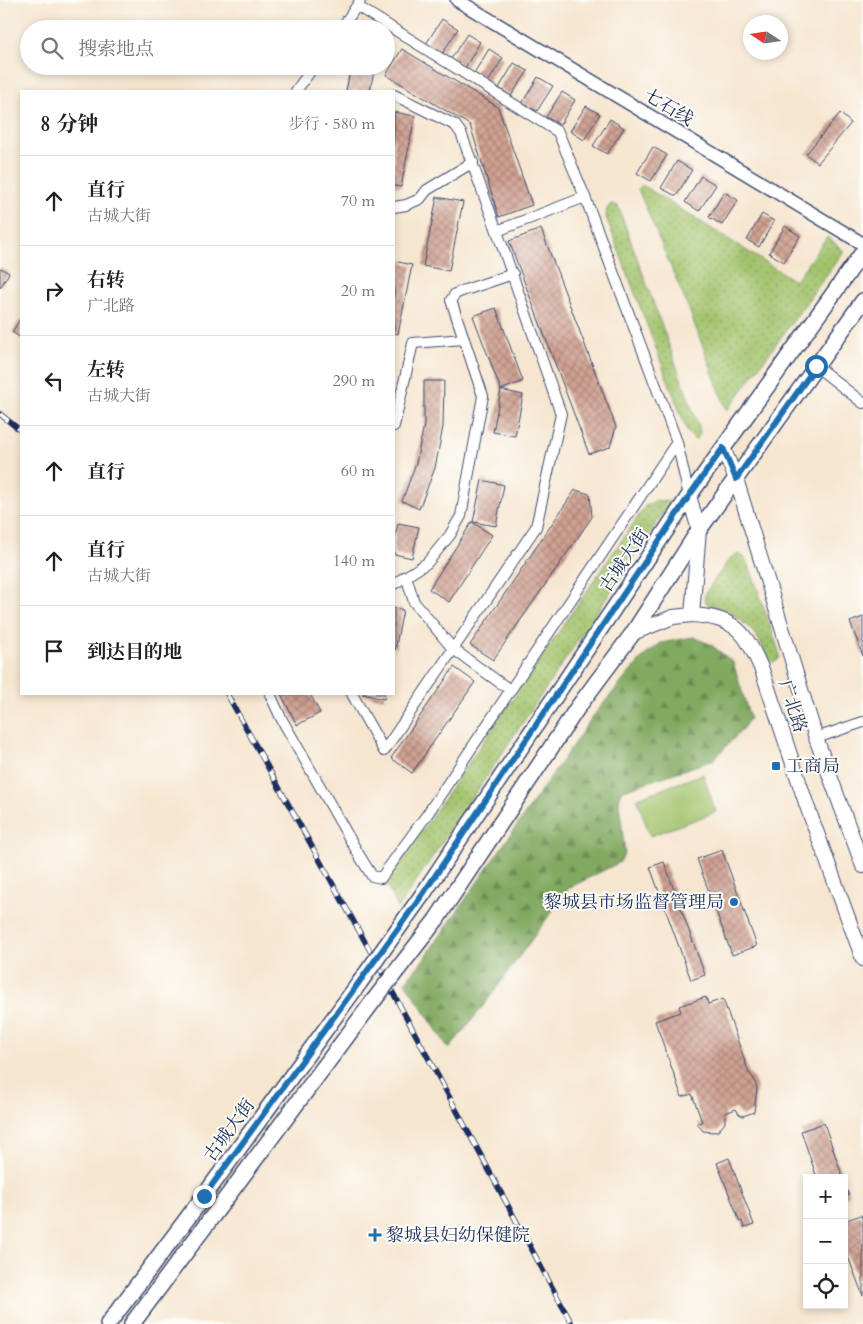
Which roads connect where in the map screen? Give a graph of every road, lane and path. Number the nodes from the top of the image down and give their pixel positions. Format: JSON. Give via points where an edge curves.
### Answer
{"nodes":[{"id":1,"x":457,"y":0,"type":"edge"},
{"id":2,"x":359,"y":3,"type":"edge"},
{"id":3,"x":347,"y":20,"type":"edge"},
{"id":4,"x":385,"y":20,"type":"edge"},
{"id":5,"x":395,"y":26,"type":"edge"},
{"id":6,"x":308,"y":75,"type":"edge"},
{"id":7,"x":297,"y":90,"type":"edge"},
{"id":8,"x":395,"y":96,"type":"edge"},
{"id":9,"x":472,"y":162,"type":"junction"},
{"id":10,"x":585,"y":197,"type":"junction"},
{"id":11,"x":395,"y":207,"type":"edge"},
{"id":12,"x":498,"y":231,"type":"junction"},
{"id":13,"x":863,"y":244,"type":"edge"},
{"id":14,"x":863,"y":252,"type":"edge"},
{"id":15,"x":513,"y":274,"type":"junction"},
{"id":16,"x":863,"y":301,"type":"edge"},
{"id":17,"x":464,"y":339,"type":"junction"},
{"id":18,"x":816,"y":366,"type":"junction"},
{"id":19,"x":863,"y":403,"type":"edge"},
{"id":20,"x":395,"y":422,"type":"edge"},
{"id":21,"x":677,"y":442,"type":"junction"},
{"id":22,"x":723,"y":448,"type":"junction"},
{"id":23,"x":736,"y":479,"type":"junction"},
{"id":24,"x":689,"y":496,"type":"junction"},
{"id":25,"x":699,"y":530,"type":"junction"},
{"id":26,"x":406,"y":576,"type":"junction"},
{"id":27,"x":395,"y":583,"type":"edge"},
{"id":28,"x":692,"y":615,"type":"junction"},
{"id":29,"x":633,"y":633,"type":"junction"},
{"id":30,"x":453,"y":650,"type":"junction"},
{"id":31,"x":510,"y":690,"type":"junction"},
{"id":32,"x":270,"y":695,"type":"edge"},
{"id":33,"x":353,"y":695,"type":"edge"},
{"id":34,"x":863,"y":722,"type":"edge"},
{"id":35,"x":816,"y":738,"type":"junction"},
{"id":36,"x":863,"y":866,"type":"edge"},
{"id":37,"x":863,"y":959,"type":"edge"},
{"id":38,"x":108,"y":1324,"type":"edge"},
{"id":39,"x":132,"y":1324,"type":"edge"}],
"edges":[{"from":1,"to":13,"type":"street","name":"七石线"},
{"from":2,"to":3,"type":"street"},
{"from":2,"to":4,"type":"street"},
{"from":5,"to":10,"type":"street","via":[[558,132]]},
{"from":6,"to":7,"type":"street"},
{"from":8,"to":9,"type":"street","via":[[455,125]]},
{"from":9,"to":11,"type":"street","via":[[427,190],[420,199]]},
{"from":9,"to":12,"type":"street"},
{"from":10,"to":12,"type":"street"},
{"from":10,"to":21,"type":"street"},
{"from":12,"to":15,"type":"street"},
{"from":14,"to":22,"type":"main road","name":"古城大街"},
{"from":15,"to":17,"type":"street","via":[[455,294],[451,300]]},
{"from":15,"to":30,"type":"street","via":[[562,414],[536,527]]},
{"from":16,"to":18,"type":"main road"},
{"from":17,"to":20,"type":"street","via":[[413,343]]},
{"from":17,"to":26,"type":"street","via":[[484,396],[461,516],[427,563]]},
{"from":18,"to":19,"type":"street"},
{"from":18,"to":23,"type":"main road"},
{"from":21,"to":24,"type":"street"},
{"from":21,"to":31,"type":"street"},
{"from":22,"to":23,"type":"main road","name":"广北路"},
{"from":22,"to":24,"type":"main road","name":"古城大街"},
{"from":23,"to":25,"type":"main road"},
{"from":23,"to":35,"type":"main road","name":"广北路"},
{"from":24,"to":25,"type":"main road"},
{"from":24,"to":38,"type":"main road","name":"古城大街","bridge":true,"via":[[423,894]]},
{"from":25,"to":28,"type":"main road"},
{"from":25,"to":29,"type":"main road"},
{"from":26,"to":27,"type":"street"},
{"from":26,"to":30,"type":"street","via":[[414,602]]},
{"from":28,"to":29,"type":"main road","name":"广北路","via":[[656,622]]},
{"from":28,"to":37,"type":"main road","name":"广北路","via":[[713,616],[733,625],[745,636],[755,654]]},
{"from":29,"to":39,"type":"main road","bridge":true,"via":[[578,707],[436,920]]},
{"from":30,"to":31,"type":"street"},
{"from":30,"to":33,"type":"street","via":[[384,751]]},
{"from":31,"to":32,"type":"street","via":[[381,878],[372,876],[359,855]]},
{"from":34,"to":35,"type":"street"},
{"from":35,"to":36,"type":"main road","name":"广北路"}]}
